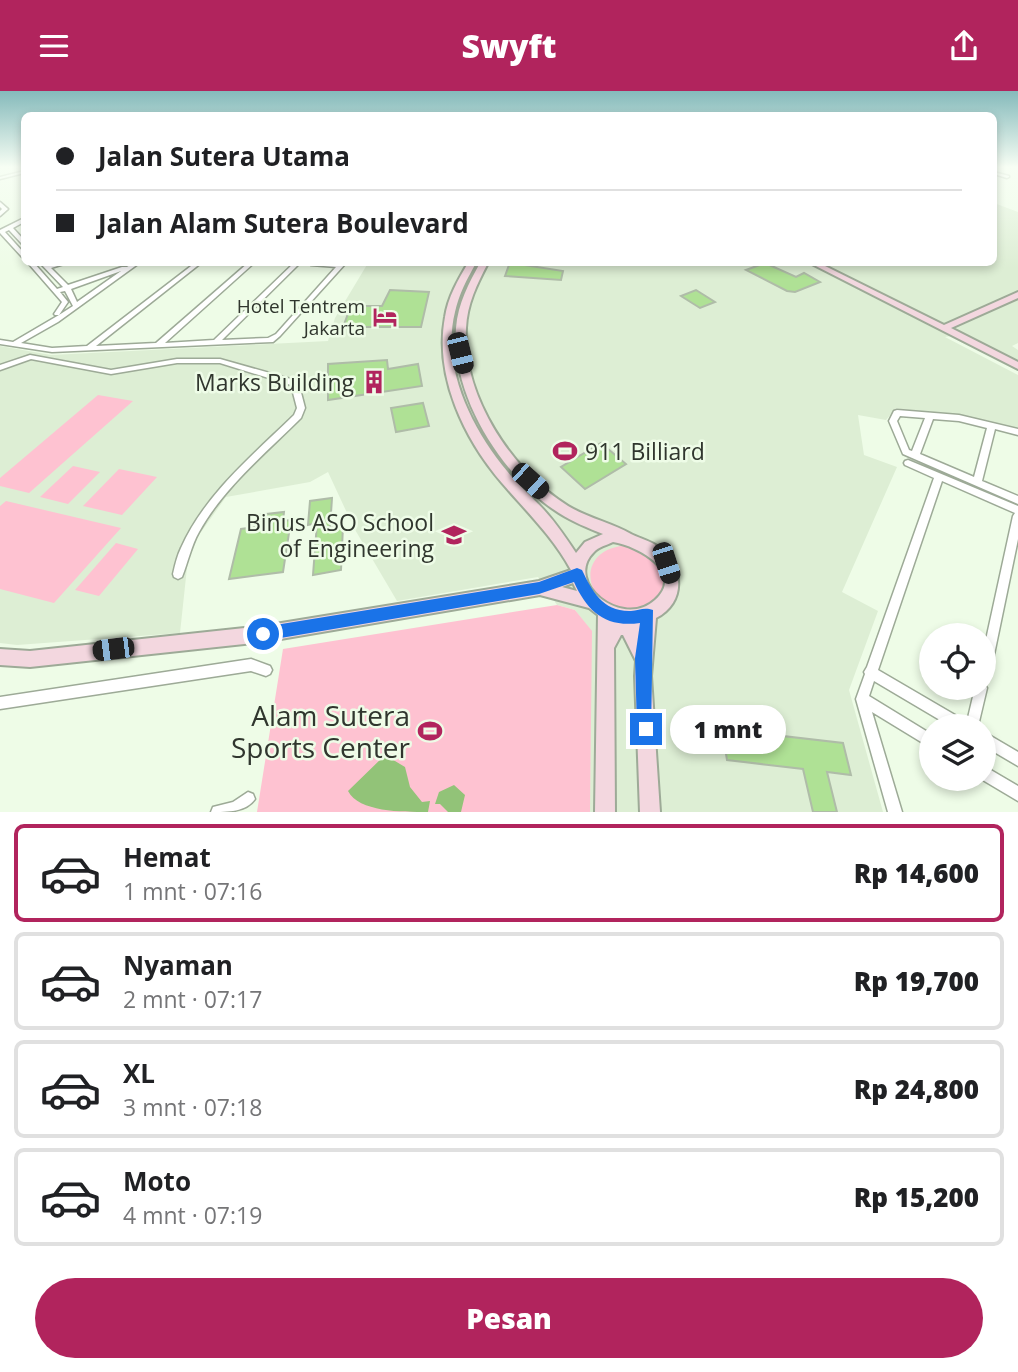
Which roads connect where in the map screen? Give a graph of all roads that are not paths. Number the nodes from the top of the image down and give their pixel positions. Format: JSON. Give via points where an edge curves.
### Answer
{"nodes":[{"id":1,"x":0,"y":204,"type":"edge"},
{"id":2,"x":0,"y":214,"type":"edge"},
{"id":3,"x":21,"y":222,"type":"edge"},
{"id":4,"x":10,"y":228,"type":"junction"},
{"id":5,"x":21,"y":236,"type":"edge"},
{"id":6,"x":21,"y":253,"type":"edge"},
{"id":7,"x":34,"y":266,"type":"edge"},
{"id":8,"x":47,"y":266,"type":"edge"},
{"id":9,"x":129,"y":266,"type":"edge"},
{"id":10,"x":133,"y":266,"type":"edge"},
{"id":11,"x":194,"y":266,"type":"edge"},
{"id":12,"x":248,"y":266,"type":"edge"},
{"id":13,"x":295,"y":266,"type":"edge"},
{"id":14,"x":339,"y":266,"type":"edge"},
{"id":15,"x":470,"y":266,"type":"edge"},
{"id":16,"x":482,"y":266,"type":"edge"},
{"id":17,"x":820,"y":266,"type":"edge"},
{"id":18,"x":67,"y":288,"type":"junction"},
{"id":19,"x":58,"y":291,"type":"junction"},
{"id":20,"x":1018,"y":295,"type":"edge"},
{"id":21,"x":1018,"y":301,"type":"edge"},
{"id":22,"x":76,"y":306,"type":"junction"},
{"id":23,"x":948,"y":329,"type":"junction"},
{"id":24,"x":1,"y":342,"type":"edge"},
{"id":25,"x":216,"y":342,"type":"junction"},
{"id":26,"x":16,"y":344,"type":"junction"},
{"id":27,"x":157,"y":345,"type":"junction"},
{"id":28,"x":88,"y":349,"type":"junction"},
{"id":29,"x":1016,"y":364,"type":"edge"},
{"id":30,"x":0,"y":368,"type":"edge"},
{"id":31,"x":929,"y":417,"type":"junction"},
{"id":32,"x":992,"y":425,"type":"junction"},
{"id":33,"x":1018,"y":432,"type":"edge"},
{"id":34,"x":912,"y":459,"type":"junction"},
{"id":35,"x":939,"y":476,"type":"junction"},
{"id":36,"x":977,"y":482,"type":"junction"},
{"id":37,"x":1018,"y":500,"type":"edge"},
{"id":38,"x":1018,"y":510,"type":"edge"},
{"id":39,"x":1018,"y":516,"type":"edge"},
{"id":40,"x":625,"y":536,"type":"junction"},
{"id":41,"x":577,"y":570,"type":"junction"},
{"id":42,"x":178,"y":574,"type":"dead end"},
{"id":43,"x":539,"y":588,"type":"junction"},
{"id":44,"x":590,"y":601,"type":"junction"},
{"id":45,"x":606,"y":613,"type":"junction"},
{"id":46,"x":648,"y":615,"type":"junction"},
{"id":47,"x":995,"y":623,"type":"edge"},
{"id":48,"x":607,"y":646,"type":"junction"},
{"id":49,"x":0,"y":657,"type":"edge"},
{"id":50,"x":643,"y":658,"type":"junction"},
{"id":51,"x":266,"y":670,"type":"dead end"},
{"id":52,"x":870,"y":673,"type":"junction"},
{"id":53,"x":862,"y":699,"type":"junction"},
{"id":54,"x":0,"y":703,"type":"edge"},
{"id":55,"x":941,"y":714,"type":"edge"},
{"id":56,"x":919,"y":734,"type":"edge"},
{"id":57,"x":996,"y":746,"type":"edge"},
{"id":58,"x":1018,"y":759,"type":"edge"},
{"id":59,"x":996,"y":780,"type":"edge"},
{"id":60,"x":1018,"y":794,"type":"edge"},
{"id":61,"x":248,"y":799,"type":"dead end"},
{"id":62,"x":218,"y":812,"type":"edge"},
{"id":63,"x":605,"y":812,"type":"edge"},
{"id":64,"x":650,"y":812,"type":"edge"},
{"id":65,"x":895,"y":812,"type":"edge"}],
"edges":[{"from":1,"to":2,"type":"street","via":[[5,209]]},
{"from":3,"to":4,"type":"street"},
{"from":4,"to":5,"type":"street"},
{"from":4,"to":6,"type":"street","via":[[1,231]]},
{"from":7,"to":19,"type":"street"},
{"from":8,"to":18,"type":"street"},
{"from":9,"to":18,"type":"street"},
{"from":10,"to":22,"type":"street"},
{"from":11,"to":28,"type":"street"},
{"from":12,"to":27,"type":"street"},
{"from":13,"to":25,"type":"street"},
{"from":14,"to":25,"type":"street","via":[[270,340]]},
{"from":15,"to":41,"type":"main road","via":[[451,303],[447,326],[447,358],[458,401],[495,466],[545,520]]},
{"from":16,"to":40,"type":"main road","via":[[472,283],[458,330],[466,377],[493,437],[561,508]]},
{"from":17,"to":23,"type":"main road"},
{"from":18,"to":19,"type":"street"},
{"from":18,"to":22,"type":"street"},
{"from":19,"to":24,"type":"street","via":[[65,302],[62,310]]},
{"from":20,"to":23,"type":"main road"},
{"from":21,"to":23,"type":"main road"},
{"from":22,"to":26,"type":"street"},
{"from":23,"to":29,"type":"main road"},
{"from":24,"to":26,"type":"street"},
{"from":25,"to":27,"type":"street"},
{"from":26,"to":28,"type":"street"},
{"from":27,"to":28,"type":"street"},
{"from":30,"to":42,"type":"street","via":[[30,357],[111,372],[177,361],[220,361],[295,383],[301,408],[298,416],[202,519],[185,548]]},
{"from":31,"to":32,"type":"street"},
{"from":31,"to":34,"type":"street"},
{"from":31,"to":34,"type":"street","via":[[903,412],[894,417],[902,447]]},
{"from":32,"to":33,"type":"street"},
{"from":32,"to":36,"type":"street"},
{"from":34,"to":35,"type":"street"},
{"from":34,"to":36,"type":"street"},
{"from":35,"to":38,"type":"street"},
{"from":35,"to":52,"type":"street"},
{"from":36,"to":37,"type":"street"},
{"from":39,"to":47,"type":"street"},
{"from":40,"to":41,"type":"main road","via":[[589,545]]},
{"from":40,"to":46,"type":"main road","via":[[655,550],[671,578],[662,606]]},
{"from":41,"to":43,"type":"main road"},
{"from":41,"to":44,"type":"main road"},
{"from":43,"to":44,"type":"main road"},
{"from":43,"to":49,"type":"main road","via":[[263,634],[30,659]]},
{"from":44,"to":45,"type":"main road"},
{"from":45,"to":46,"type":"main road","via":[[628,618]]},
{"from":45,"to":48,"type":"main road"},
{"from":46,"to":50,"type":"main road"},
{"from":48,"to":50,"type":"main road","via":[[616,627],[623,625],[631,629]]},
{"from":48,"to":63,"type":"main road"},
{"from":50,"to":64,"type":"main road"},
{"from":51,"to":54,"type":"street","via":[[251,665]]},
{"from":52,"to":53,"type":"street"},
{"from":52,"to":55,"type":"street"},
{"from":53,"to":56,"type":"street"},
{"from":53,"to":65,"type":"street"},
{"from":57,"to":58,"type":"street"},
{"from":59,"to":60,"type":"street"},
{"from":61,"to":62,"type":"street","via":[[236,809]]}]}
